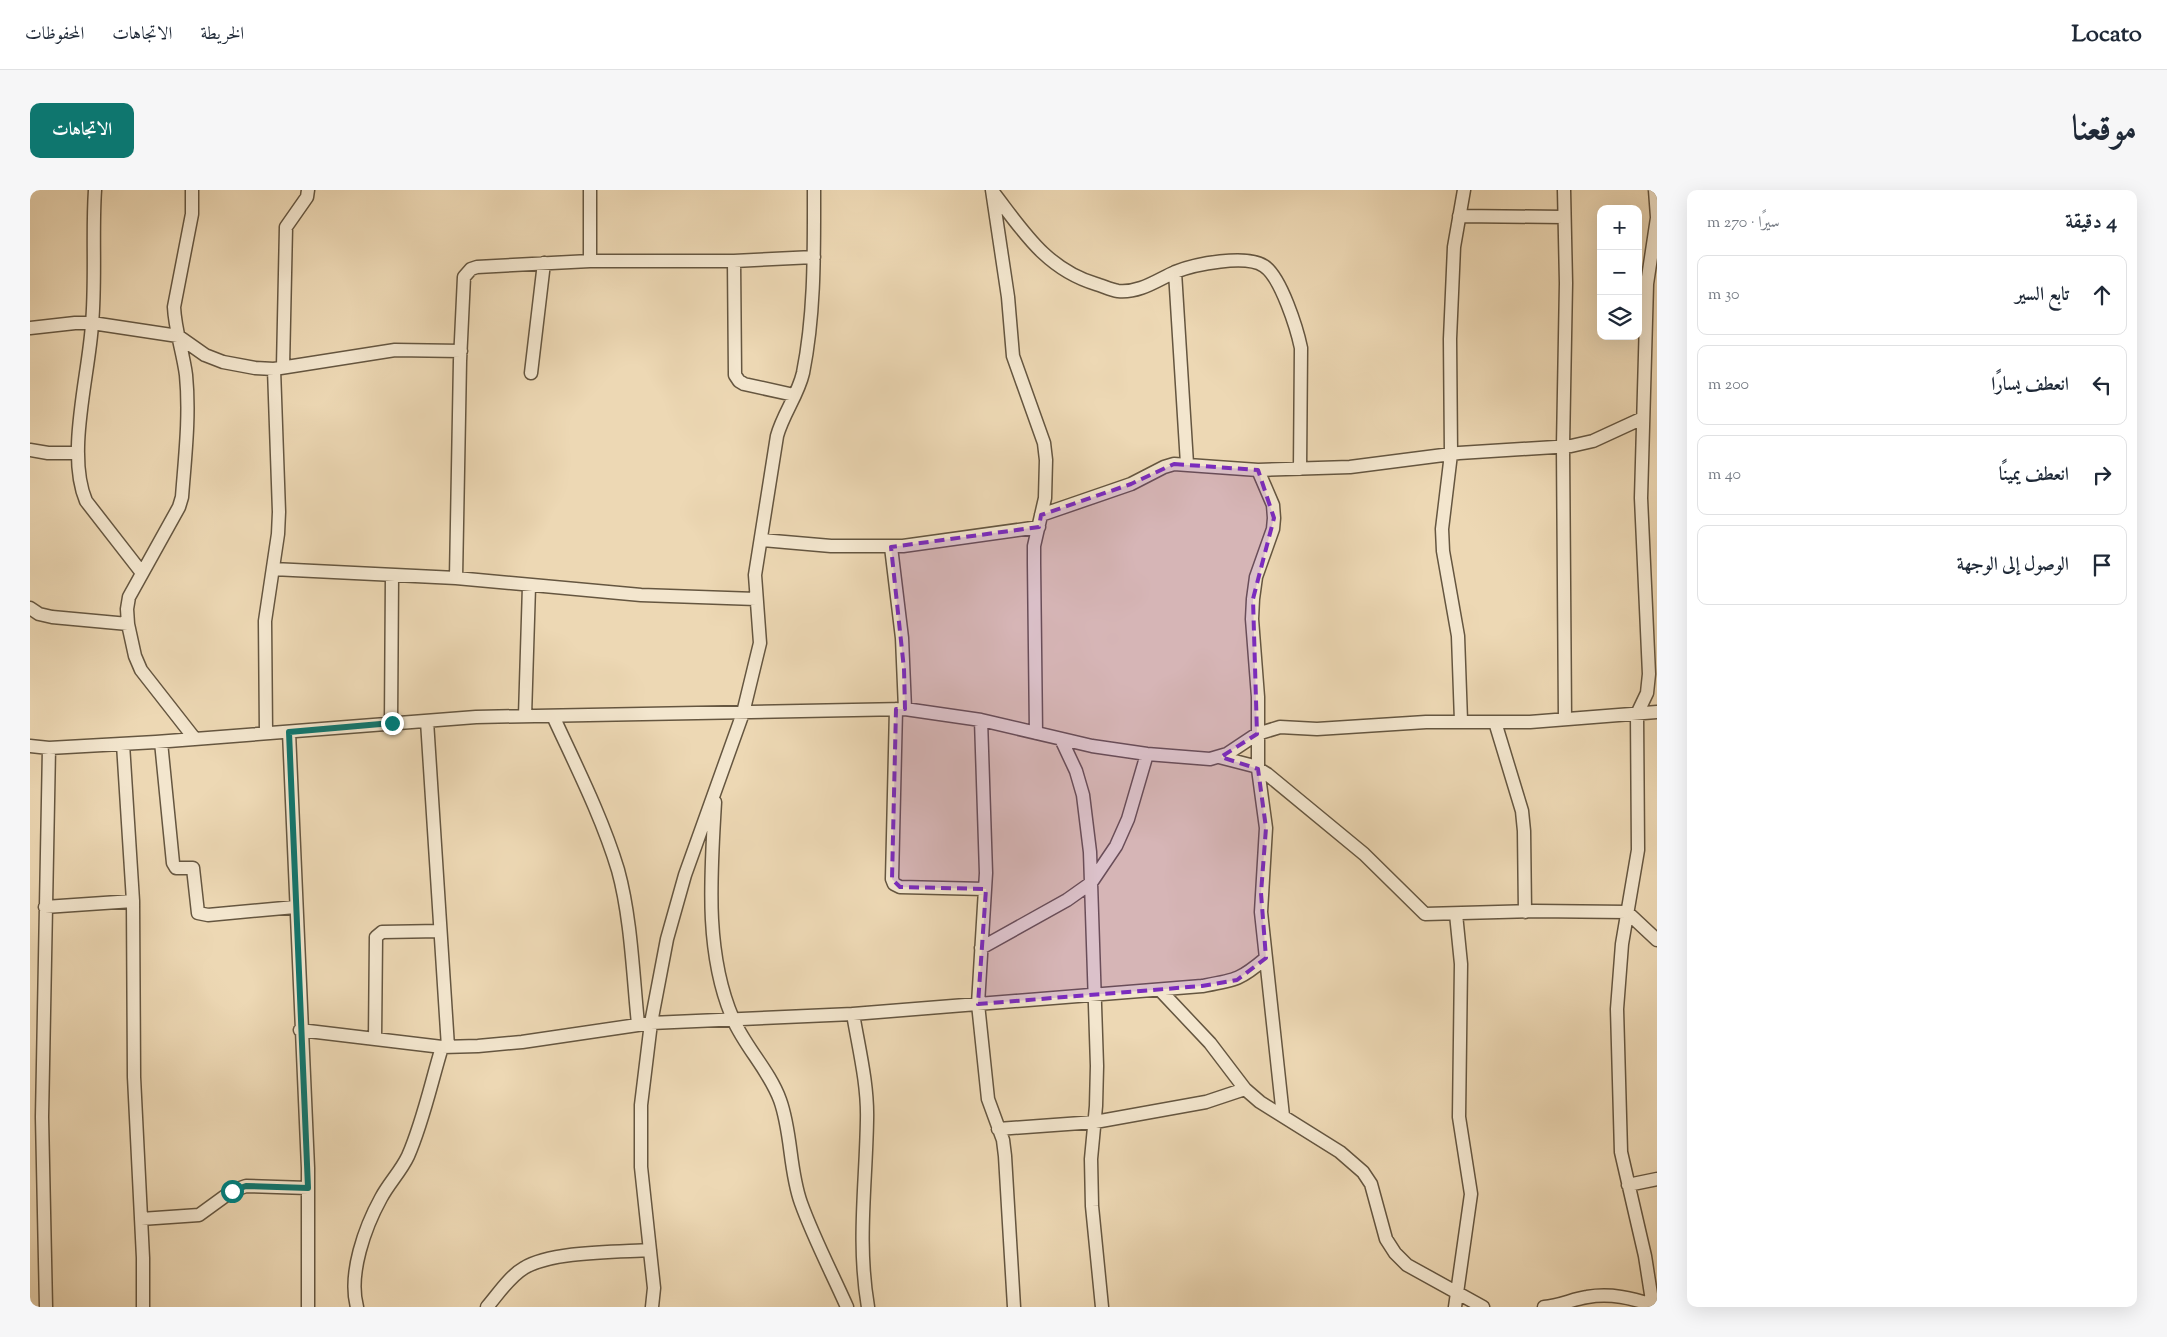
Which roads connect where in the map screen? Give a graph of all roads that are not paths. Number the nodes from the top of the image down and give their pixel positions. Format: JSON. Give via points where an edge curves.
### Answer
{"nodes":[{"id":1,"x":94,"y":190,"type":"edge"},
{"id":2,"x":192,"y":190,"type":"edge"},
{"id":3,"x":308,"y":190,"type":"edge"},
{"id":4,"x":590,"y":190,"type":"edge"},
{"id":5,"x":814,"y":190,"type":"edge"},
{"id":6,"x":1464,"y":190,"type":"edge"},
{"id":7,"x":1564,"y":190,"type":"edge"},
{"id":8,"x":1655,"y":190,"type":"edge"},
{"id":9,"x":1459,"y":216,"type":"junction"},
{"id":10,"x":1564,"y":217,"type":"junction"},
{"id":11,"x":1657,"y":218,"type":"edge"},
{"id":12,"x":814,"y":257,"type":"junction"},
{"id":13,"x":734,"y":260,"type":"junction"},
{"id":14,"x":590,"y":261,"type":"junction"},
{"id":15,"x":544,"y":264,"type":"junction"},
{"id":16,"x":1175,"y":272,"type":"junction"},
{"id":17,"x":92,"y":323,"type":"junction"},
{"id":18,"x":30,"y":328,"type":"edge"},
{"id":19,"x":178,"y":336,"type":"junction"},
{"id":20,"x":461,"y":351,"type":"junction"},
{"id":21,"x":278,"y":368,"type":"junction"},
{"id":22,"x":531,"y":373,"type":"dead end"},
{"id":23,"x":794,"y":395,"type":"junction"},
{"id":24,"x":1643,"y":418,"type":"junction"},
{"id":25,"x":1563,"y":446,"type":"junction"},
{"id":26,"x":30,"y":450,"type":"edge"},
{"id":27,"x":78,"y":453,"type":"junction"},
{"id":28,"x":1451,"y":454,"type":"junction"},
{"id":29,"x":1186,"y":464,"type":"junction"},
{"id":30,"x":1300,"y":469,"type":"junction"},
{"id":31,"x":1258,"y":470,"type":"junction"},
{"id":32,"x":1040,"y":521,"type":"junction"},
{"id":33,"x":761,"y":540,"type":"junction"},
{"id":34,"x":891,"y":547,"type":"junction"},
{"id":35,"x":273,"y":569,"type":"junction"},
{"id":36,"x":142,"y":573,"type":"junction"},
{"id":37,"x":392,"y":575,"type":"junction"},
{"id":38,"x":456,"y":578,"type":"junction"},
{"id":39,"x":529,"y":586,"type":"junction"},
{"id":40,"x":756,"y":599,"type":"junction"},
{"id":41,"x":30,"y":608,"type":"edge"},
{"id":42,"x":128,"y":624,"type":"junction"},
{"id":43,"x":900,"y":709,"type":"junction"},
{"id":44,"x":1657,"y":712,"type":"edge"},
{"id":45,"x":743,"y":713,"type":"junction"},
{"id":46,"x":1637,"y":714,"type":"junction"},
{"id":47,"x":525,"y":716,"type":"junction"},
{"id":48,"x":553,"y":716,"type":"junction"},
{"id":49,"x":1565,"y":719,"type":"junction"},
{"id":50,"x":427,"y":720,"type":"junction"},
{"id":51,"x":981,"y":720,"type":"junction"},
{"id":52,"x":1461,"y":721,"type":"junction"},
{"id":53,"x":1495,"y":722,"type":"junction"},
{"id":54,"x":392,"y":723,"type":"junction"},
{"id":55,"x":289,"y":732,"type":"junction"},
{"id":56,"x":266,"y":733,"type":"junction"},
{"id":57,"x":1036,"y":733,"type":"junction"},
{"id":58,"x":1257,"y":734,"type":"junction"},
{"id":59,"x":196,"y":739,"type":"junction"},
{"id":60,"x":1061,"y":739,"type":"junction"},
{"id":61,"x":161,"y":742,"type":"junction"},
{"id":62,"x":123,"y":744,"type":"junction"},
{"id":63,"x":30,"y":746,"type":"edge"},
{"id":64,"x":49,"y":748,"type":"junction"},
{"id":65,"x":1147,"y":754,"type":"junction"},
{"id":66,"x":1219,"y":757,"type":"junction"},
{"id":67,"x":1258,"y":769,"type":"junction"},
{"id":68,"x":715,"y":789,"type":"junction"},
{"id":69,"x":1091,"y":883,"type":"junction"},
{"id":70,"x":985,"y":889,"type":"junction"},
{"id":71,"x":133,"y":901,"type":"junction"},
{"id":72,"x":45,"y":907,"type":"junction"},
{"id":73,"x":295,"y":907,"type":"junction"},
{"id":74,"x":1525,"y":912,"type":"junction"},
{"id":75,"x":1627,"y":912,"type":"junction"},
{"id":76,"x":1456,"y":914,"type":"junction"},
{"id":77,"x":440,"y":931,"type":"junction"},
{"id":78,"x":1657,"y":940,"type":"edge"},
{"id":79,"x":981,"y":948,"type":"junction"},
{"id":80,"x":1266,"y":958,"type":"junction"},
{"id":81,"x":1160,"y":990,"type":"junction"},
{"id":82,"x":1095,"y":996,"type":"junction"},
{"id":83,"x":978,"y":1004,"type":"junction"},
{"id":84,"x":853,"y":1014,"type":"junction"},
{"id":85,"x":733,"y":1020,"type":"junction"},
{"id":86,"x":644,"y":1023,"type":"junction"},
{"id":87,"x":300,"y":1030,"type":"junction"},
{"id":88,"x":375,"y":1039,"type":"junction"},
{"id":89,"x":445,"y":1047,"type":"junction"},
{"id":90,"x":1245,"y":1089,"type":"junction"},
{"id":91,"x":1283,"y":1116,"type":"junction"},
{"id":92,"x":1095,"y":1122,"type":"junction"},
{"id":93,"x":998,"y":1128,"type":"junction"},
{"id":94,"x":1657,"y":1179,"type":"edge"},
{"id":95,"x":1628,"y":1185,"type":"junction"},
{"id":96,"x":308,"y":1188,"type":"junction"},
{"id":97,"x":141,"y":1219,"type":"junction"},
{"id":98,"x":650,"y":1250,"type":"junction"},
{"id":99,"x":1456,"y":1301,"type":"edge"},
{"id":100,"x":1653,"y":1306,"type":"edge"},
{"id":101,"x":46,"y":1307,"type":"edge"},
{"id":102,"x":143,"y":1307,"type":"edge"},
{"id":103,"x":308,"y":1307,"type":"edge"},
{"id":104,"x":357,"y":1307,"type":"edge"},
{"id":105,"x":487,"y":1307,"type":"edge"},
{"id":106,"x":652,"y":1307,"type":"edge"},
{"id":107,"x":847,"y":1307,"type":"edge"},
{"id":108,"x":868,"y":1307,"type":"edge"},
{"id":109,"x":1014,"y":1307,"type":"edge"},
{"id":110,"x":1102,"y":1307,"type":"edge"},
{"id":111,"x":1483,"y":1307,"type":"edge"},
{"id":112,"x":1544,"y":1307,"type":"edge"}],
"edges":[{"from":1,"to":17,"type":"street"},
{"from":2,"to":19,"type":"street","via":[[192,214],[174,307]]},
{"from":3,"to":21,"type":"street","via":[[307,197],[286,227]]},
{"from":4,"to":14,"type":"street"},
{"from":5,"to":12,"type":"street"},
{"from":6,"to":9,"type":"street"},
{"from":7,"to":10,"type":"street"},
{"from":8,"to":11,"type":"street"},
{"from":9,"to":10,"type":"street"},
{"from":9,"to":28,"type":"street","via":[[1454,246],[1450,339]]},
{"from":10,"to":25,"type":"street"},
{"from":11,"to":24,"type":"street","via":[[1647,284]]},
{"from":12,"to":13,"type":"street"},
{"from":12,"to":23,"type":"street","via":[[802,374]]},
{"from":13,"to":14,"type":"street"},
{"from":13,"to":23,"type":"street","via":[[736,375],[744,384]]},
{"from":14,"to":15,"type":"street"},
{"from":15,"to":20,"type":"street","via":[[477,267],[467,272],[464,277]]},
{"from":15,"to":22,"type":"street"},
{"from":16,"to":29,"type":"street"},
{"from":16,"to":30,"type":"street","via":[[1198,263],[1225,261],[1257,262],[1274,275],[1301,348]]},
{"from":16,"to":32,"type":"street","via":[[1136,290],[1118,291],[1067,272],[1040,251],[992,190],[1013,356],[1044,443],[1046,469]]},
{"from":17,"to":18,"type":"street"},
{"from":17,"to":19,"type":"street"},
{"from":17,"to":27,"type":"street"},
{"from":19,"to":21,"type":"street","via":[[223,362]]},
{"from":19,"to":36,"type":"street","via":[[188,401],[182,497]]},
{"from":20,"to":21,"type":"street","via":[[395,350]]},
{"from":20,"to":38,"type":"street"},
{"from":21,"to":35,"type":"street","via":[[279,512]]},
{"from":23,"to":33,"type":"street","via":[[777,436]]},
{"from":24,"to":25,"type":"street","via":[[1592,442]]},
{"from":24,"to":46,"type":"street","via":[[1641,540],[1649,674],[1646,693]]},
{"from":25,"to":28,"type":"street"},
{"from":25,"to":49,"type":"street"},
{"from":26,"to":27,"type":"street"},
{"from":27,"to":36,"type":"street","via":[[80,488],[86,502]]},
{"from":28,"to":30,"type":"street","via":[[1350,467]]},
{"from":28,"to":52,"type":"street","via":[[1442,529],[1458,636]]},
{"from":29,"to":31,"type":"street"},
{"from":29,"to":32,"type":"street","via":[[1164,467]]},
{"from":30,"to":31,"type":"street"},
{"from":31,"to":58,"type":"street","via":[[1273,505],[1274,518],[1256,577],[1253,599]]},
{"from":32,"to":34,"type":"street"},
{"from":32,"to":57,"type":"street","via":[[1034,563]]},
{"from":33,"to":34,"type":"street"},
{"from":33,"to":40,"type":"street","via":[[755,575]]},
{"from":34,"to":43,"type":"street","via":[[902,638]]},
{"from":35,"to":37,"type":"street"},
{"from":35,"to":56,"type":"street","via":[[265,621]]},
{"from":36,"to":42,"type":"street","via":[[129,598]]},
{"from":37,"to":38,"type":"street"},
{"from":37,"to":54,"type":"street"},
{"from":38,"to":39,"type":"street"},
{"from":39,"to":40,"type":"street","via":[[641,595]]},
{"from":39,"to":47,"type":"street"},
{"from":40,"to":45,"type":"street","via":[[760,642]]},
{"from":41,"to":42,"type":"street","via":[[52,616]]},
{"from":42,"to":59,"type":"street","via":[[141,670]]},
{"from":43,"to":45,"type":"street"},
{"from":43,"to":51,"type":"street"},
{"from":43,"to":70,"type":"street","via":[[894,884],[900,887]]},
{"from":44,"to":46,"type":"street"},
{"from":45,"to":48,"type":"street"},
{"from":45,"to":68,"type":"street"},
{"from":46,"to":49,"type":"street"},
{"from":46,"to":75,"type":"street","via":[[1638,850]]},
{"from":47,"to":48,"type":"street"},
{"from":47,"to":50,"type":"street"},
{"from":48,"to":86,"type":"street","via":[[618,869]]},
{"from":49,"to":53,"type":"street"},
{"from":50,"to":54,"type":"street"},
{"from":50,"to":77,"type":"street"},
{"from":51,"to":57,"type":"street"},
{"from":51,"to":70,"type":"street"},
{"from":52,"to":53,"type":"street"},
{"from":52,"to":58,"type":"street","via":[[1318,728],[1290,726]]},
{"from":53,"to":74,"type":"street","via":[[1522,811]]},
{"from":54,"to":55,"type":"street"},
{"from":55,"to":56,"type":"street"},
{"from":55,"to":73,"type":"street"},
{"from":56,"to":59,"type":"street"},
{"from":57,"to":60,"type":"street"},
{"from":58,"to":66,"type":"street"},
{"from":58,"to":67,"type":"street"},
{"from":59,"to":61,"type":"street"},
{"from":60,"to":65,"type":"street"},
{"from":60,"to":69,"type":"street","via":[[1083,795]]},
{"from":61,"to":62,"type":"street"},
{"from":61,"to":73,"type":"street","via":[[173,863],[176,868],[193,868],[198,913],[208,915]]},
{"from":62,"to":64,"type":"street"},
{"from":62,"to":71,"type":"street"},
{"from":63,"to":64,"type":"street"},
{"from":64,"to":72,"type":"street"},
{"from":65,"to":66,"type":"street"},
{"from":65,"to":69,"type":"street","via":[[1128,819],[1116,846]]},
{"from":66,"to":67,"type":"street"},
{"from":67,"to":76,"type":"street","via":[[1364,854],[1421,911],[1431,915]]},
{"from":67,"to":80,"type":"street","via":[[1266,828],[1260,893]]},
{"from":68,"to":85,"type":"street","via":[[711,882],[713,922],[723,991]]},
{"from":68,"to":86,"type":"street","via":[[685,875]]},
{"from":69,"to":79,"type":"street"},
{"from":69,"to":82,"type":"street"},
{"from":70,"to":79,"type":"street"},
{"from":71,"to":72,"type":"street"},
{"from":71,"to":97,"type":"street","via":[[134,1076]]},
{"from":72,"to":101,"type":"street","via":[[42,1117]]},
{"from":73,"to":87,"type":"street"},
{"from":74,"to":75,"type":"street"},
{"from":74,"to":76,"type":"street"},
{"from":75,"to":78,"type":"street"},
{"from":75,"to":95,"type":"street","via":[[1617,1009],[1621,1152]]},
{"from":76,"to":99,"type":"street","via":[[1462,964],[1459,1117],[1471,1194]]},
{"from":77,"to":88,"type":"street","via":[[382,932],[376,937]]},
{"from":77,"to":89,"type":"street"},
{"from":79,"to":83,"type":"street"},
{"from":80,"to":81,"type":"street","via":[[1237,980]]},
{"from":80,"to":91,"type":"street"},
{"from":81,"to":82,"type":"street"},
{"from":81,"to":90,"type":"street","via":[[1210,1043]]},
{"from":82,"to":83,"type":"street"},
{"from":82,"to":92,"type":"street"},
{"from":83,"to":84,"type":"street"},
{"from":83,"to":93,"type":"street","via":[[988,1100]]},
{"from":84,"to":85,"type":"street"},
{"from":84,"to":108,"type":"street","via":[[867,1118],[862,1274]]},
{"from":85,"to":86,"type":"street"},
{"from":85,"to":107,"type":"street","via":[[780,1098],[792,1172],[801,1203]]},
{"from":86,"to":89,"type":"street","via":[[522,1042]]},
{"from":86,"to":98,"type":"street","via":[[642,1167]]},
{"from":87,"to":88,"type":"street"},
{"from":87,"to":96,"type":"street"},
{"from":88,"to":89,"type":"street"},
{"from":89,"to":104,"type":"street","via":[[407,1158],[371,1218],[354,1278]]},
{"from":90,"to":91,"type":"street"},
{"from":90,"to":92,"type":"street","via":[[1206,1102]]},
{"from":91,"to":99,"type":"street","via":[[1340,1152],[1363,1172],[1371,1184],[1386,1239],[1395,1252],[1407,1265]]},
{"from":92,"to":93,"type":"street"},
{"from":92,"to":110,"type":"street","via":[[1091,1159],[1092,1206]]},
{"from":93,"to":109,"type":"street","via":[[1005,1156]]},
{"from":94,"to":95,"type":"street"},
{"from":95,"to":100,"type":"street"},
{"from":96,"to":97,"type":"street","via":[[246,1186],[232,1191],[199,1215]]},
{"from":96,"to":103,"type":"street"},
{"from":97,"to":102,"type":"street"},
{"from":98,"to":105,"type":"street","via":[[595,1253],[535,1262],[522,1268]]},
{"from":98,"to":106,"type":"street","via":[[654,1288]]},
{"from":99,"to":111,"type":"street"},
{"from":100,"to":112,"type":"street","via":[[1612,1295]]}]}
